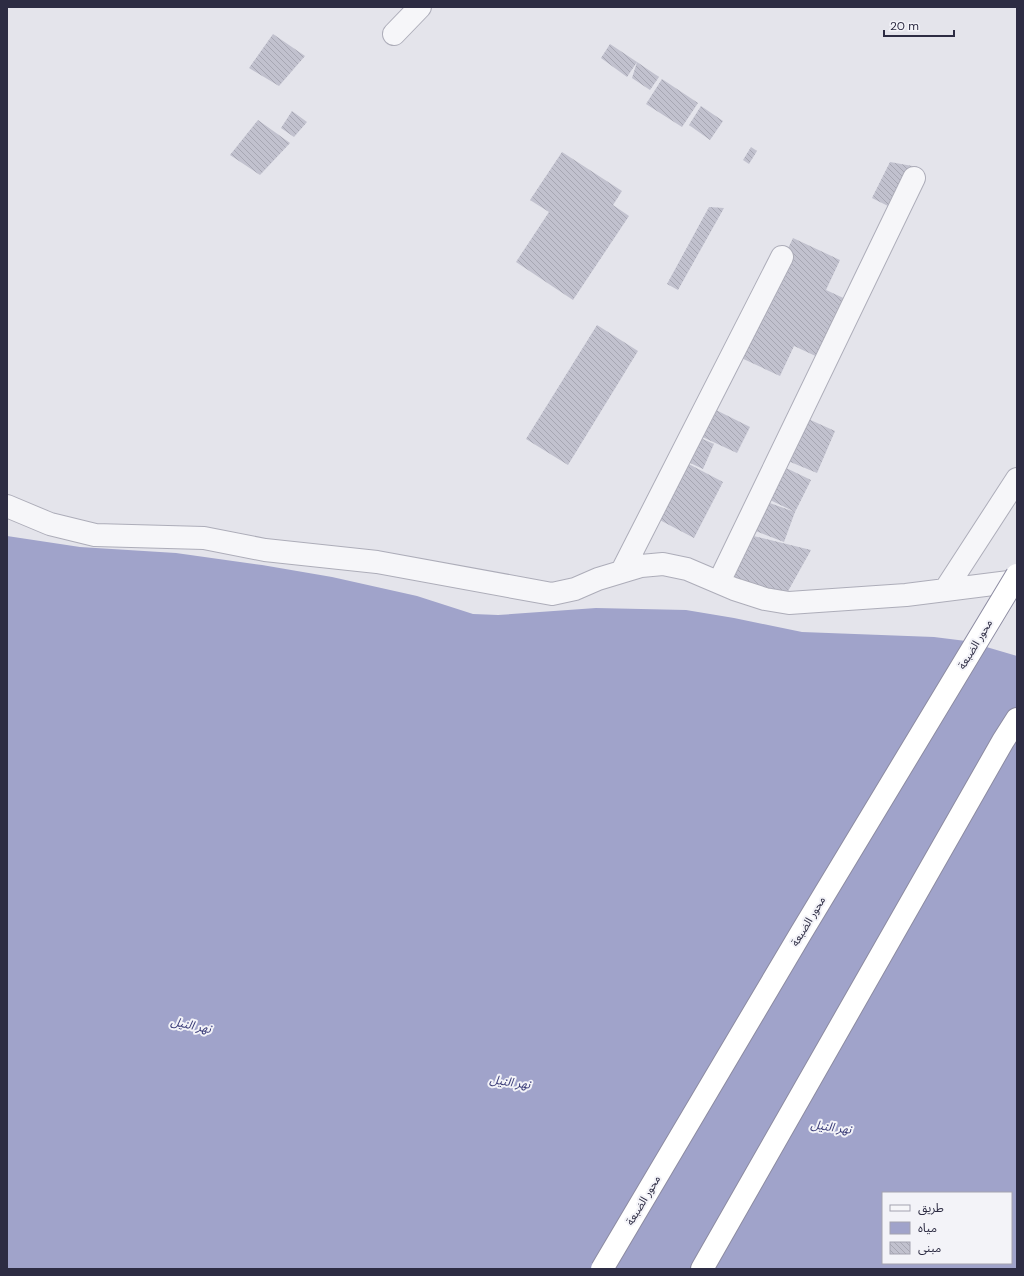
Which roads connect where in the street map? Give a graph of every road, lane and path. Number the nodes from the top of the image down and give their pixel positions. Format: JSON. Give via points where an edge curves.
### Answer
{"nodes":[{"id":1,"x":420,"y":7,"type":"edge"},
{"id":2,"x":394,"y":34,"type":"dead end"},
{"id":3,"x":914,"y":178,"type":"dead end"},
{"id":4,"x":782,"y":257,"type":"dead end"},
{"id":5,"x":1017,"y":479,"type":"edge"},
{"id":6,"x":7,"y":506,"type":"edge"},
{"id":7,"x":622,"y":571,"type":"junction"},
{"id":8,"x":1017,"y":575,"type":"edge"},
{"id":9,"x":719,"y":582,"type":"junction"},
{"id":10,"x":1017,"y":582,"type":"edge"},
{"id":11,"x":945,"y":590,"type":"junction"},
{"id":12,"x":1017,"y":719,"type":"edge"},
{"id":13,"x":602,"y":1269,"type":"edge"},
{"id":14,"x":702,"y":1269,"type":"edge"}],
"edges":[{"from":1,"to":2,"type":"street"},
{"from":3,"to":9,"type":"street"},
{"from":4,"to":7,"type":"street"},
{"from":5,"to":11,"type":"street"},
{"from":6,"to":7,"type":"street","via":[[50,524],[95,535],[204,538],[265,550],[377,562],[552,594],[575,589]]},
{"from":7,"to":9,"type":"street","via":[[663,564],[687,569]]},
{"from":8,"to":13,"type":"highway","name":"محور الضبعة","bridge":true},
{"from":9,"to":11,"type":"street","via":[[765,599],[789,603]]},
{"from":10,"to":11,"type":"street"},
{"from":12,"to":14,"type":"highway"}]}
